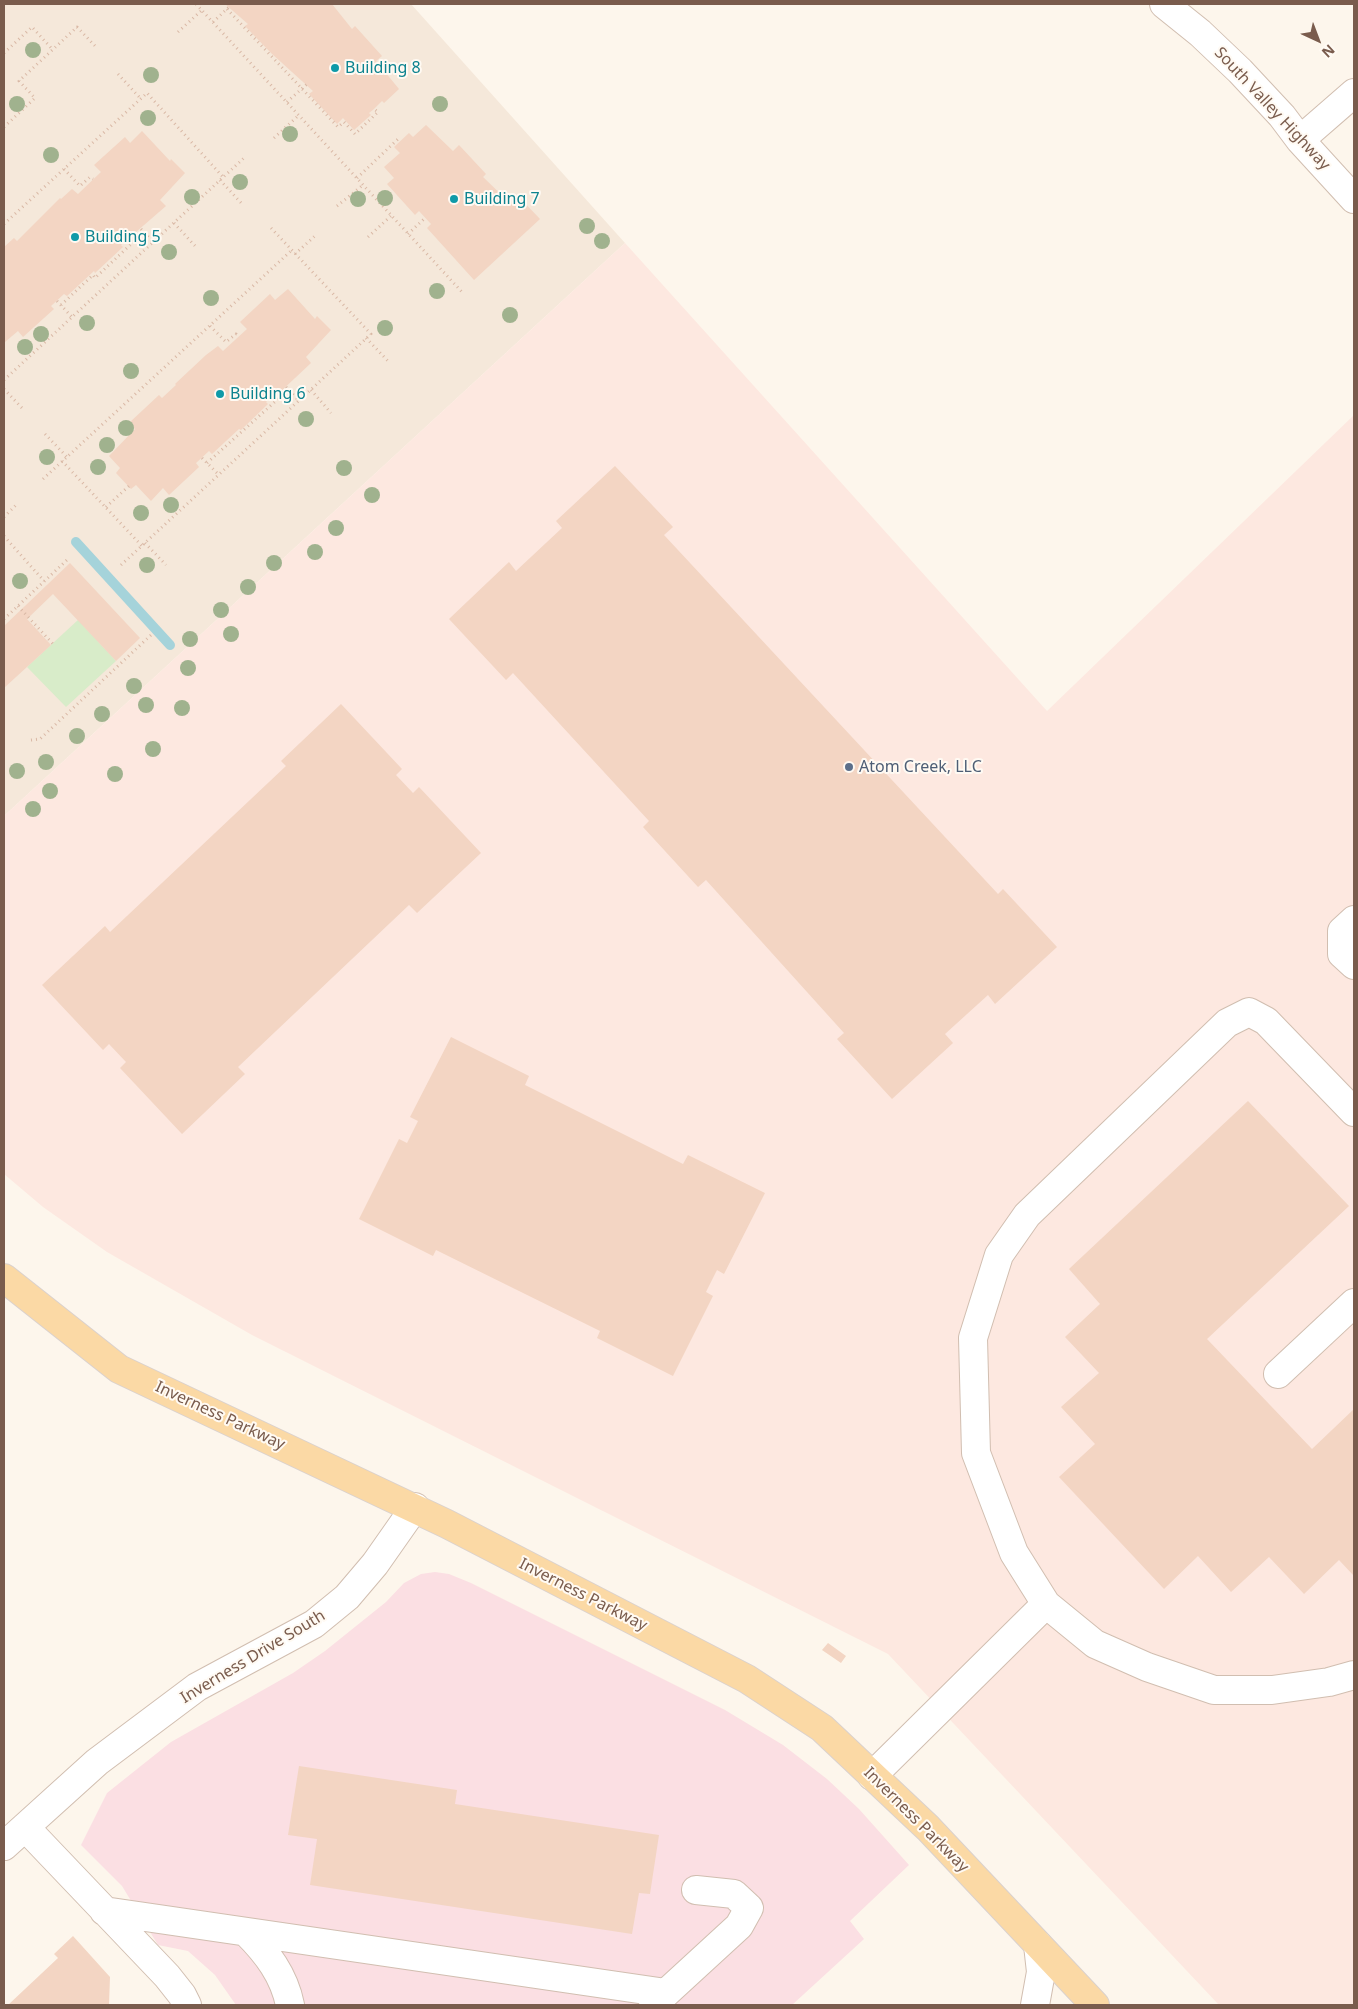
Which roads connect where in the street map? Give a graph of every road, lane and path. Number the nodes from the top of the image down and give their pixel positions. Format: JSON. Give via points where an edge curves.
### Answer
{"nodes":[{"id":1,"x":196,"y":4,"type":"edge"},
{"id":2,"x":1164,"y":4,"type":"edge"},
{"id":3,"x":201,"y":11,"type":"dead end"},
{"id":4,"x":213,"y":22,"type":"junction"},
{"id":5,"x":178,"y":32,"type":"dead end"},
{"id":6,"x":97,"y":48,"type":"dead end"},
{"id":7,"x":53,"y":50,"type":"junction"},
{"id":8,"x":4,"y":53,"type":"edge"},
{"id":9,"x":118,"y":74,"type":"dead end"},
{"id":10,"x":306,"y":84,"type":"dead end"},
{"id":11,"x":302,"y":89,"type":"junction"},
{"id":12,"x":1354,"y":94,"type":"edge"},
{"id":13,"x":141,"y":99,"type":"junction"},
{"id":14,"x":287,"y":102,"type":"junction"},
{"id":15,"x":374,"y":109,"type":"dead end"},
{"id":16,"x":299,"y":115,"type":"junction"},
{"id":17,"x":4,"y":127,"type":"edge"},
{"id":18,"x":274,"y":138,"type":"dead end"},
{"id":19,"x":398,"y":139,"type":"dead end"},
{"id":20,"x":1300,"y":140,"type":"junction"},
{"id":21,"x":245,"y":157,"type":"dead end"},
{"id":22,"x":64,"y":169,"type":"junction"},
{"id":23,"x":357,"y":178,"type":"junction"},
{"id":24,"x":93,"y":179,"type":"dead end"},
{"id":25,"x":221,"y":179,"type":"junction"},
{"id":26,"x":363,"y":185,"type":"junction"},
{"id":27,"x":1354,"y":199,"type":"edge"},
{"id":28,"x":243,"y":205,"type":"dead end"},
{"id":29,"x":337,"y":206,"type":"dead end"},
{"id":30,"x":392,"y":215,"type":"junction"},
{"id":31,"x":425,"y":218,"type":"dead end"},
{"id":32,"x":174,"y":223,"type":"junction"},
{"id":33,"x":4,"y":224,"type":"edge"},
{"id":34,"x":271,"y":228,"type":"dead end"},
{"id":35,"x":408,"y":234,"type":"junction"},
{"id":36,"x":316,"y":235,"type":"dead end"},
{"id":37,"x":368,"y":237,"type":"dead end"},
{"id":38,"x":152,"y":242,"type":"junction"},
{"id":39,"x":196,"y":247,"type":"dead end"},
{"id":40,"x":292,"y":250,"type":"junction"},
{"id":41,"x":295,"y":254,"type":"junction"},
{"id":42,"x":462,"y":292,"type":"dead end"},
{"id":43,"x":57,"y":301,"type":"dead end"},
{"id":44,"x":61,"y":305,"type":"junction"},
{"id":45,"x":72,"y":317,"type":"junction"},
{"id":46,"x":210,"y":326,"type":"dead end"},
{"id":47,"x":238,"y":337,"type":"dead end"},
{"id":48,"x":366,"y":338,"type":"junction"},
{"id":49,"x":388,"y":361,"type":"dead end"},
{"id":50,"x":4,"y":380,"type":"edge"},
{"id":51,"x":4,"y":389,"type":"edge"},
{"id":52,"x":311,"y":390,"type":"junction"},
{"id":53,"x":299,"y":400,"type":"junction"},
{"id":54,"x":22,"y":408,"type":"dead end"},
{"id":55,"x":331,"y":413,"type":"dead end"},
{"id":56,"x":45,"y":434,"type":"dead end"},
{"id":57,"x":67,"y":457,"type":"junction"},
{"id":58,"x":202,"y":458,"type":"dead end"},
{"id":59,"x":62,"y":462,"type":"junction"},
{"id":60,"x":207,"y":463,"type":"junction"},
{"id":61,"x":218,"y":475,"type":"junction"},
{"id":62,"x":43,"y":479,"type":"dead end"},
{"id":63,"x":129,"y":486,"type":"dead end"},
{"id":64,"x":17,"y":504,"type":"dead end"},
{"id":65,"x":106,"y":507,"type":"junction"},
{"id":66,"x":4,"y":517,"type":"edge"},
{"id":67,"x":4,"y":536,"type":"edge"},
{"id":68,"x":146,"y":543,"type":"junction"},
{"id":69,"x":142,"y":546,"type":"junction"},
{"id":70,"x":68,"y":558,"type":"dead end"},
{"id":71,"x":166,"y":565,"type":"dead end"},
{"id":72,"x":122,"y":566,"type":"dead end"},
{"id":73,"x":44,"y":581,"type":"junction"},
{"id":74,"x":18,"y":606,"type":"junction"},
{"id":75,"x":4,"y":619,"type":"edge"},
{"id":76,"x":151,"y":635,"type":"dead end"},
{"id":77,"x":53,"y":644,"type":"dead end"},
{"id":78,"x":31,"y":740,"type":"dead end"},
{"id":79,"x":1354,"y":920,"type":"edge"},
{"id":80,"x":1354,"y":965,"type":"edge"},
{"id":81,"x":1354,"y":1112,"type":"edge"},
{"id":82,"x":4,"y":1278,"type":"edge"},
{"id":83,"x":1354,"y":1304,"type":"edge"},
{"id":84,"x":1278,"y":1374,"type":"dead end"},
{"id":85,"x":414,"y":1507,"type":"junction"},
{"id":86,"x":1046,"y":1604,"type":"junction"},
{"id":87,"x":1354,"y":1675,"type":"edge"},
{"id":88,"x":872,"y":1776,"type":"junction"},
{"id":89,"x":25,"y":1827,"type":"junction"},
{"id":90,"x":4,"y":1846,"type":"edge"},
{"id":91,"x":696,"y":1890,"type":"dead end"},
{"id":92,"x":104,"y":1911,"type":"junction"},
{"id":93,"x":246,"y":1932,"type":"junction"},
{"id":94,"x":1038,"y":1945,"type":"junction"},
{"id":95,"x":659,"y":1999,"type":"edge"},
{"id":96,"x":187,"y":2005,"type":"edge"},
{"id":97,"x":290,"y":2005,"type":"edge"},
{"id":98,"x":1035,"y":2005,"type":"edge"},
{"id":99,"x":1095,"y":2005,"type":"edge"}],
"edges":[{"from":1,"to":4,"type":"path"},
{"from":2,"to":20,"type":"street","name":"South Valley Highway","via":[[1216,48],[1282,116]]},
{"from":3,"to":5,"type":"path"},
{"from":4,"to":11,"type":"path","via":[[228,8]]},
{"from":4,"to":14,"type":"path"},
{"from":6,"to":7,"type":"path","via":[[77,27]]},
{"from":7,"to":8,"type":"path","via":[[32,27]]},
{"from":7,"to":17,"type":"path","via":[[19,81],[35,98]]},
{"from":9,"to":13,"type":"path"},
{"from":10,"to":11,"type":"path"},
{"from":11,"to":14,"type":"path"},
{"from":11,"to":15,"type":"path","via":[[338,127],[344,122],[355,134],[378,112]]},
{"from":12,"to":20,"type":"street"},
{"from":13,"to":22,"type":"path"},
{"from":13,"to":25,"type":"path","via":[[147,93]]},
{"from":14,"to":16,"type":"path"},
{"from":16,"to":18,"type":"path"},
{"from":16,"to":23,"type":"path"},
{"from":19,"to":23,"type":"path"},
{"from":20,"to":27,"type":"street","name":"South Valley Highway"},
{"from":21,"to":25,"type":"path"},
{"from":22,"to":24,"type":"path","via":[[80,186],[90,177]]},
{"from":22,"to":33,"type":"path"},
{"from":23,"to":26,"type":"path"},
{"from":25,"to":28,"type":"path"},
{"from":25,"to":32,"type":"path"},
{"from":26,"to":29,"type":"path"},
{"from":26,"to":30,"type":"path"},
{"from":30,"to":35,"type":"path"},
{"from":30,"to":37,"type":"path"},
{"from":31,"to":35,"type":"path"},
{"from":32,"to":38,"type":"path"},
{"from":32,"to":39,"type":"path"},
{"from":34,"to":40,"type":"path"},
{"from":35,"to":42,"type":"path"},
{"from":36,"to":41,"type":"path"},
{"from":38,"to":44,"type":"path","via":[[142,231],[95,278],[93,275]]},
{"from":38,"to":45,"type":"path"},
{"from":40,"to":41,"type":"path"},
{"from":40,"to":57,"type":"path"},
{"from":41,"to":48,"type":"path","via":[[371,334]]},
{"from":43,"to":44,"type":"path"},
{"from":44,"to":45,"type":"path"},
{"from":45,"to":50,"type":"path"},
{"from":46,"to":47,"type":"path","via":[[226,342],[236,334]]},
{"from":48,"to":49,"type":"path"},
{"from":48,"to":52,"type":"path"},
{"from":51,"to":54,"type":"path"},
{"from":52,"to":53,"type":"path"},
{"from":52,"to":55,"type":"path"},
{"from":53,"to":60,"type":"path","via":[[287,388]]},
{"from":53,"to":61,"type":"path"},
{"from":56,"to":57,"type":"path"},
{"from":57,"to":59,"type":"path"},
{"from":58,"to":60,"type":"path"},
{"from":59,"to":62,"type":"path"},
{"from":59,"to":65,"type":"path"},
{"from":60,"to":61,"type":"path"},
{"from":61,"to":68,"type":"path"},
{"from":63,"to":65,"type":"path"},
{"from":64,"to":66,"type":"path"},
{"from":65,"to":69,"type":"path"},
{"from":67,"to":73,"type":"path"},
{"from":68,"to":69,"type":"path"},
{"from":68,"to":71,"type":"path"},
{"from":69,"to":72,"type":"path"},
{"from":70,"to":73,"type":"path"},
{"from":73,"to":74,"type":"path"},
{"from":74,"to":75,"type":"path"},
{"from":74,"to":77,"type":"path"},
{"from":76,"to":78,"type":"path","via":[[40,739]]},
{"from":79,"to":80,"type":"street","via":[[1342,931],[1342,954]]},
{"from":81,"to":86,"type":"street","via":[[1266,1021],[1250,1012],[1227,1023],[1027,1215],[999,1255],[973,1338],[976,1453],[1014,1553]]},
{"from":82,"to":85,"type":"main road","name":"Inverness Parkway","via":[[120,1369]]},
{"from":83,"to":84,"type":"street"},
{"from":85,"to":88,"type":"main road","name":"Inverness Parkway","via":[[747,1680],[822,1728]]},
{"from":85,"to":89,"type":"street","name":"Inverness Drive South","via":[[361,1583],[314,1624],[197,1687],[97,1762]]},
{"from":86,"to":87,"type":"street","via":[[1094,1644],[1147,1667],[1214,1690],[1272,1690]]},
{"from":86,"to":88,"type":"street"},
{"from":88,"to":94,"type":"main road","name":"Inverness Parkway","via":[[928,1828]]},
{"from":89,"to":90,"type":"street","name":"Inverness Drive South"},
{"from":89,"to":92,"type":"street"},
{"from":91,"to":95,"type":"street","via":[[734,1894],[749,1908],[739,1926]]},
{"from":92,"to":93,"type":"street"},
{"from":92,"to":96,"type":"street","via":[[167,1976]]},
{"from":93,"to":95,"type":"street"},
{"from":93,"to":97,"type":"street","via":[[268,1954],[287,1990]]},
{"from":94,"to":98,"type":"street","via":[[1041,1972]]},
{"from":94,"to":99,"type":"main road","name":"Inverness Parkway"}]}
